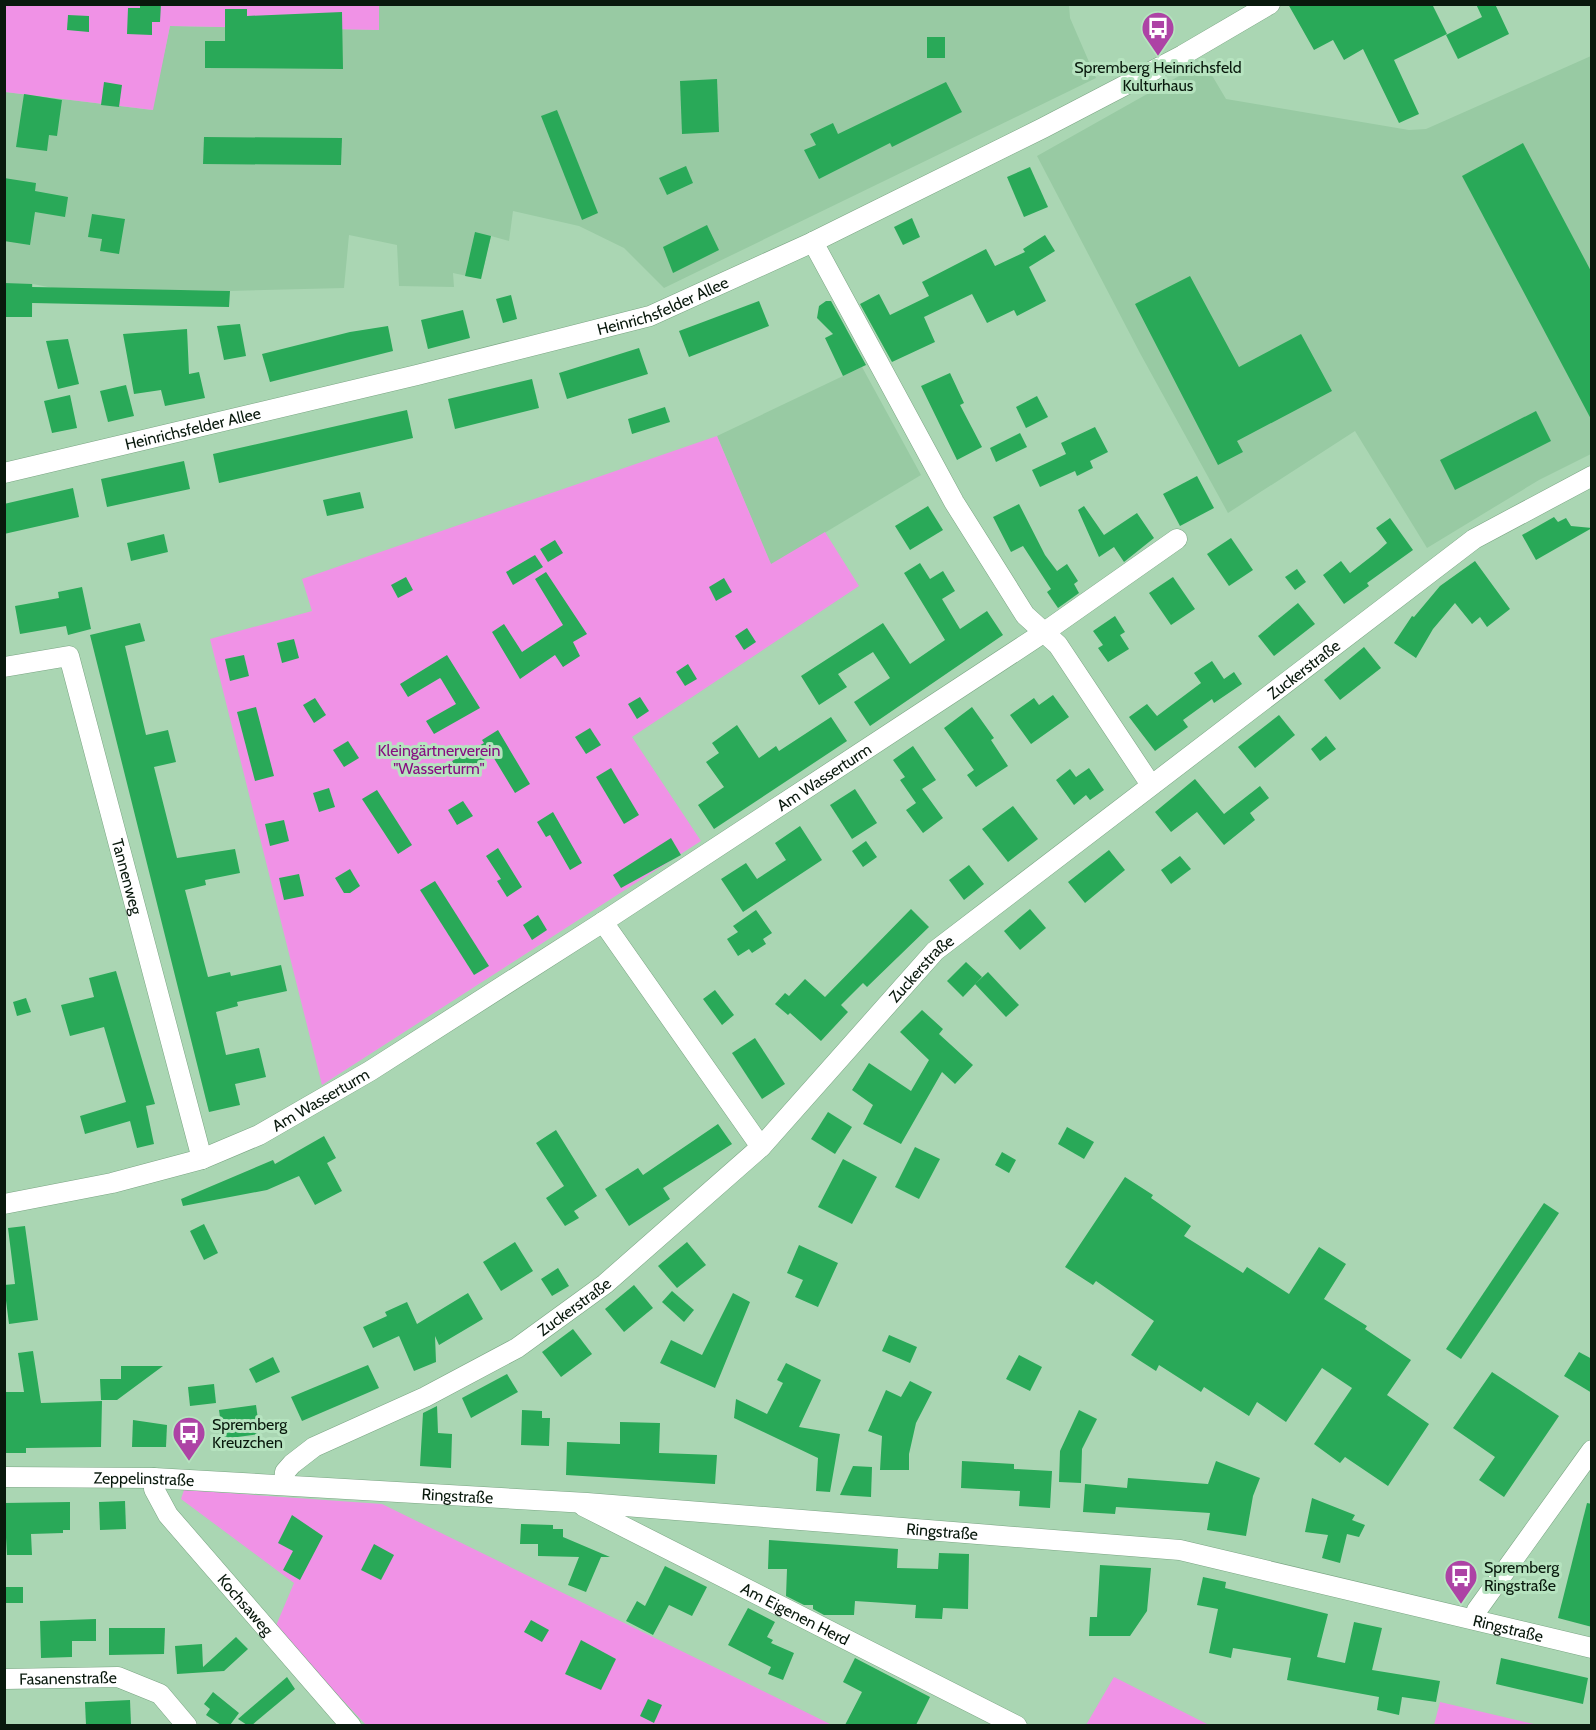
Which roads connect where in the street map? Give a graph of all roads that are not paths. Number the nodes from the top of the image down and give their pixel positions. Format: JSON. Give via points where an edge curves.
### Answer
{"nodes":[{"id":1,"x":1270,"y":4,"type":"edge"},
{"id":2,"x":813,"y":242,"type":"junction"},
{"id":3,"x":4,"y":473,"type":"edge"},
{"id":4,"x":1592,"y":476,"type":"edge"},
{"id":5,"x":1177,"y":539,"type":"dead end"},
{"id":6,"x":1046,"y":631,"type":"junction"},
{"id":7,"x":4,"y":667,"type":"edge"},
{"id":8,"x":1151,"y":785,"type":"junction"},
{"id":9,"x":603,"y":922,"type":"junction"},
{"id":10,"x":761,"y":1148,"type":"junction"},
{"id":11,"x":202,"y":1159,"type":"junction"},
{"id":12,"x":4,"y":1204,"type":"edge"},
{"id":13,"x":1592,"y":1450,"type":"edge"},
{"id":14,"x":4,"y":1477,"type":"edge"},
{"id":15,"x":154,"y":1478,"type":"junction"},
{"id":16,"x":284,"y":1485,"type":"junction"},
{"id":17,"x":575,"y":1502,"type":"junction"},
{"id":18,"x":1474,"y":1618,"type":"junction"},
{"id":19,"x":1592,"y":1647,"type":"edge"},
{"id":20,"x":4,"y":1679,"type":"edge"},
{"id":21,"x":188,"y":1725,"type":"edge"},
{"id":22,"x":351,"y":1725,"type":"edge"},
{"id":23,"x":1017,"y":1725,"type":"edge"}],
"edges":[{"from":1,"to":2,"type":"street","name":"Heinrichsfelder Allee","via":[[1053,123]]},
{"from":2,"to":3,"type":"street","name":"Heinrichsfelder Allee","via":[[650,316]]},
{"from":2,"to":6,"type":"street","via":[[954,502],[1025,615]]},
{"from":4,"to":8,"type":"street","name":"Zuckerstraße","via":[[1473,538]]},
{"from":5,"to":6,"type":"street","name":"Am Wasserturm"},
{"from":6,"to":8,"type":"street"},
{"from":6,"to":9,"type":"street","name":"Am Wasserturm"},
{"from":7,"to":11,"type":"street","name":"Tannenweg","via":[[69,656]]},
{"from":8,"to":10,"type":"street","name":"Zuckerstraße","via":[[935,951]]},
{"from":9,"to":10,"type":"street"},
{"from":9,"to":11,"type":"street","name":"Am Wasserturm","via":[[370,1071],[259,1135]]},
{"from":10,"to":16,"type":"street","name":"Zuckerstraße","via":[[605,1284],[517,1348],[425,1397],[314,1446],[285,1472]]},
{"from":11,"to":12,"type":"street","name":"Am Wasserturm","via":[[112,1183]]},
{"from":13,"to":18,"type":"street"},
{"from":14,"to":15,"type":"street","name":"Zeppelinstraße"},
{"from":15,"to":16,"type":"street","name":"Zeppelinstraße"},
{"from":15,"to":22,"type":"street","name":"Kochsaweg","via":[[154,1489],[168,1515]]},
{"from":16,"to":17,"type":"street","name":"Ringstraße"},
{"from":17,"to":18,"type":"street","name":"Ringstraße","via":[[1180,1550]]},
{"from":17,"to":23,"type":"street","name":"Am Eigenen Herd"},
{"from":18,"to":19,"type":"street","name":"Ringstraße"},
{"from":20,"to":21,"type":"street","name":"Fasanenstraße","via":[[118,1677],[160,1694]]}]}
